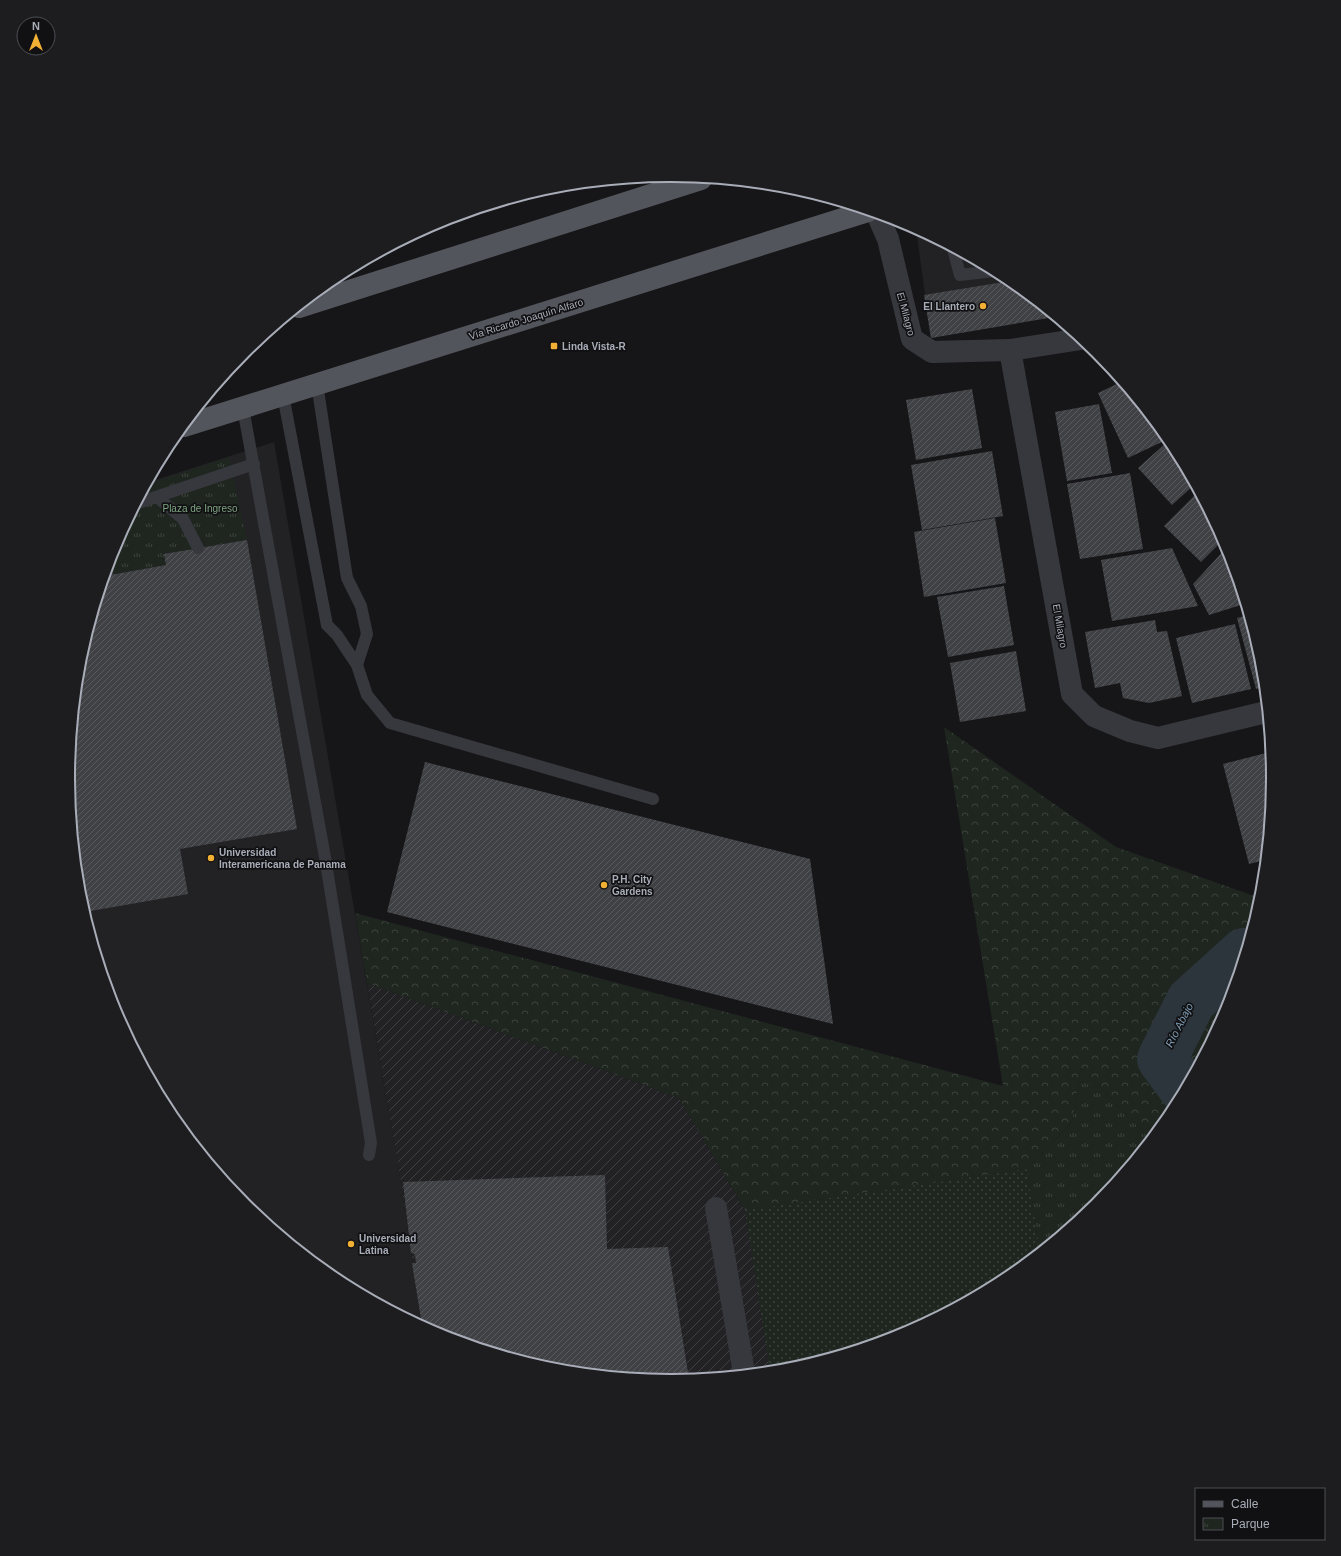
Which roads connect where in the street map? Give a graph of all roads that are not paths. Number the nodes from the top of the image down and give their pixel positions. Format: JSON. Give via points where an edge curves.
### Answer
{"nodes":[{"id":1,"x":686,"y":183,"type":"edge"},
{"id":2,"x":860,"y":213,"type":"edge"},
{"id":3,"x":880,"y":221,"type":"edge"},
{"id":4,"x":955,"y":255,"type":"edge"},
{"id":5,"x":984,"y":272,"type":"edge"},
{"id":6,"x":313,"y":303,"type":"edge"},
{"id":7,"x":1074,"y":340,"type":"edge"},
{"id":8,"x":1010,"y":350,"type":"junction"},
{"id":9,"x":316,"y":384,"type":"junction"},
{"id":10,"x":283,"y":395,"type":"junction"},
{"id":11,"x":243,"y":408,"type":"junction"},
{"id":12,"x":192,"y":424,"type":"edge"},
{"id":13,"x":254,"y":464,"type":"junction"},
{"id":14,"x":157,"y":497,"type":"junction"},
{"id":15,"x":143,"y":501,"type":"edge"},
{"id":16,"x":198,"y":548,"type":"dead end"},
{"id":17,"x":357,"y":665,"type":"junction"},
{"id":18,"x":1262,"y":713,"type":"edge"},
{"id":19,"x":653,"y":799,"type":"dead end"},
{"id":20,"x":369,"y":1154,"type":"dead end"},
{"id":21,"x":716,"y":1208,"type":"dead end"},
{"id":22,"x":743,"y":1368,"type":"edge"}],
"edges":[{"from":1,"to":6,"type":"main road"},
{"from":2,"to":9,"type":"main road","name":"Vía Ricardo Joaquín Alfaro"},
{"from":3,"to":8,"type":"street","name":"El Milagro","via":[[888,239],[912,339],[932,352]]},
{"from":4,"to":5,"type":"lane","via":[[960,275]]},
{"from":7,"to":8,"type":"street","name":"El Milagro"},
{"from":8,"to":18,"type":"street","name":"El Milagro","via":[[1072,694],[1094,716],[1130,731],[1158,738]]},
{"from":9,"to":10,"type":"main road","name":"Vía Ricardo Joaquín Alfaro"},
{"from":9,"to":17,"type":"lane","via":[[347,578],[361,606],[367,634]]},
{"from":10,"to":11,"type":"main road","name":"Vía Ricardo Joaquín Alfaro"},
{"from":10,"to":17,"type":"lane","via":[[327,625]]},
{"from":11,"to":12,"type":"main road","name":"Vía Ricardo Joaquín Alfaro"},
{"from":11,"to":13,"type":"lane"},
{"from":13,"to":14,"type":"lane"},
{"from":13,"to":20,"type":"lane","via":[[325,857],[371,1143]]},
{"from":14,"to":15,"type":"lane"},
{"from":14,"to":16,"type":"lane","via":[[183,519]]},
{"from":17,"to":19,"type":"lane","via":[[367,695],[390,723]]},
{"from":21,"to":22,"type":"street"}]}
